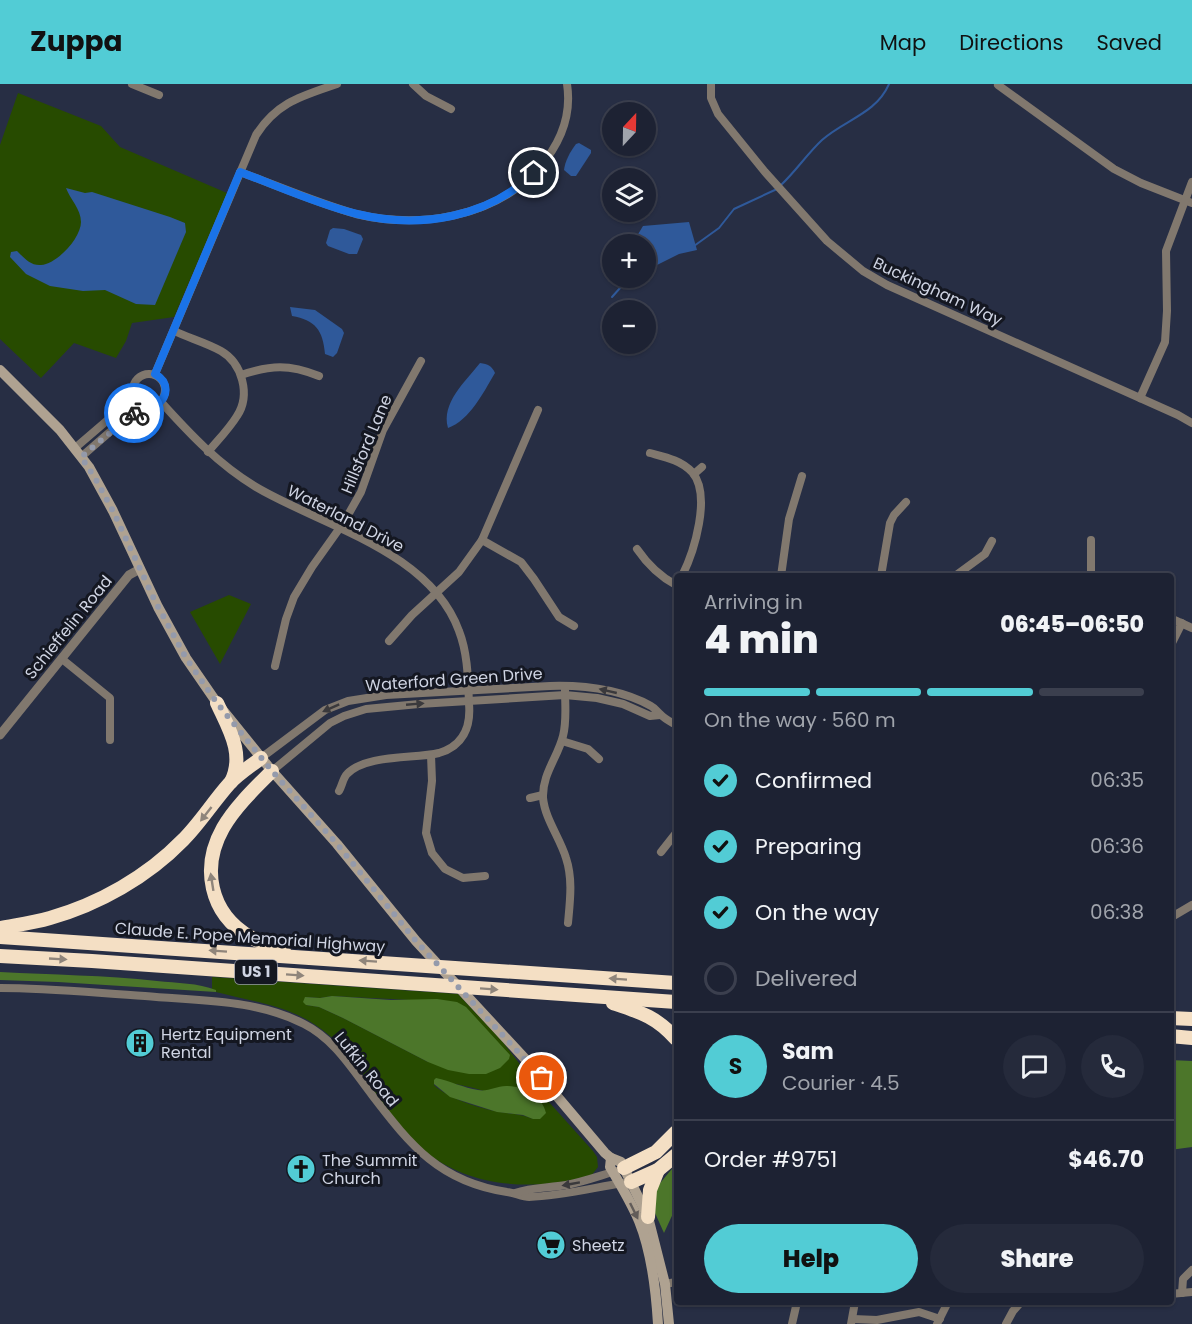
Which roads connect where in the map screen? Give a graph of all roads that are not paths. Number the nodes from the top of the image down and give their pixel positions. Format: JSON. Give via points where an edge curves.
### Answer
{"nodes":[{"id":1,"x":132,"y":84,"type":"edge"},
{"id":2,"x":337,"y":84,"type":"edge"},
{"id":3,"x":413,"y":84,"type":"edge"},
{"id":4,"x":567,"y":84,"type":"edge"},
{"id":5,"x":711,"y":84,"type":"edge"},
{"id":6,"x":998,"y":85,"type":"edge"},
{"id":7,"x":159,"y":95,"type":"dead end"},
{"id":8,"x":451,"y":110,"type":"dead end"},
{"id":9,"x":240,"y":172,"type":"junction"},
{"id":10,"x":1192,"y":182,"type":"edge"},
{"id":11,"x":1188,"y":202,"type":"edge"},
{"id":12,"x":174,"y":331,"type":"junction"},
{"id":13,"x":421,"y":362,"type":"dead end"},
{"id":14,"x":0,"y":370,"type":"edge"},
{"id":15,"x":155,"y":374,"type":"junction"},
{"id":16,"x":242,"y":375,"type":"junction"},
{"id":17,"x":319,"y":376,"type":"dead end"},
{"id":18,"x":134,"y":394,"type":"junction"},
{"id":19,"x":1140,"y":398,"type":"junction"},
{"id":20,"x":160,"y":402,"type":"junction"},
{"id":21,"x":142,"y":405,"type":"junction"},
{"id":22,"x":538,"y":410,"type":"dead end"},
{"id":23,"x":1192,"y":423,"type":"edge"},
{"id":24,"x":78,"y":452,"type":"junction"},
{"id":25,"x":208,"y":452,"type":"junction"},
{"id":26,"x":650,"y":453,"type":"dead end"},
{"id":27,"x":702,"y":467,"type":"dead end"},
{"id":28,"x":694,"y":474,"type":"junction"},
{"id":29,"x":802,"y":476,"type":"dead end"},
{"id":30,"x":906,"y":501,"type":"dead end"},
{"id":31,"x":339,"y":528,"type":"junction"},
{"id":32,"x":482,"y":540,"type":"junction"},
{"id":33,"x":1091,"y":540,"type":"dead end"},
{"id":34,"x":992,"y":541,"type":"dead end"},
{"id":35,"x":637,"y":549,"type":"dead end"},
{"id":36,"x":140,"y":569,"type":"junction"},
{"id":37,"x":683,"y":573,"type":"edge"},
{"id":38,"x":781,"y":573,"type":"edge"},
{"id":39,"x":882,"y":573,"type":"edge"},
{"id":40,"x":959,"y":573,"type":"edge"},
{"id":41,"x":1091,"y":573,"type":"edge"},
{"id":42,"x":674,"y":584,"type":"edge"},
{"id":43,"x":437,"y":594,"type":"junction"},
{"id":44,"x":1174,"y":620,"type":"edge"},
{"id":45,"x":1182,"y":623,"type":"junction"},
{"id":46,"x":574,"y":626,"type":"dead end"},
{"id":47,"x":1192,"y":628,"type":"edge"},
{"id":48,"x":1174,"y":639,"type":"edge"},
{"id":49,"x":389,"y":641,"type":"dead end"},
{"id":50,"x":62,"y":659,"type":"junction"},
{"id":51,"x":275,"y":666,"type":"dead end"},
{"id":52,"x":565,"y":686,"type":"junction"},
{"id":53,"x":468,"y":691,"type":"junction"},
{"id":54,"x":565,"y":695,"type":"junction"},
{"id":55,"x":469,"y":700,"type":"junction"},
{"id":56,"x":217,"y":703,"type":"junction"},
{"id":57,"x":660,"y":715,"type":"junction"},
{"id":58,"x":674,"y":725,"type":"edge"},
{"id":59,"x":0,"y":735,"type":"edge"},
{"id":60,"x":110,"y":740,"type":"dead end"},
{"id":61,"x":562,"y":741,"type":"junction"},
{"id":62,"x":431,"y":755,"type":"junction"},
{"id":63,"x":261,"y":758,"type":"junction"},
{"id":64,"x":599,"y":759,"type":"dead end"},
{"id":65,"x":272,"y":771,"type":"junction"},
{"id":66,"x":230,"y":783,"type":"junction"},
{"id":67,"x":339,"y":791,"type":"dead end"},
{"id":68,"x":543,"y":795,"type":"junction"},
{"id":69,"x":530,"y":798,"type":"dead end"},
{"id":70,"x":674,"y":836,"type":"edge"},
{"id":71,"x":661,"y":852,"type":"dead end"},
{"id":72,"x":484,"y":876,"type":"dead end"},
{"id":73,"x":1192,"y":905,"type":"edge"},
{"id":74,"x":1174,"y":916,"type":"edge"},
{"id":75,"x":568,"y":923,"type":"dead end"},
{"id":76,"x":0,"y":928,"type":"edge"},
{"id":77,"x":0,"y":937,"type":"edge"},
{"id":78,"x":0,"y":956,"type":"edge"},
{"id":79,"x":298,"y":956,"type":"junction"},
{"id":80,"x":674,"y":983,"type":"edge"},
{"id":81,"x":0,"y":988,"type":"edge"},
{"id":82,"x":594,"y":996,"type":"junction"},
{"id":83,"x":674,"y":1002,"type":"edge"},
{"id":84,"x":1174,"y":1018,"type":"edge"},
{"id":85,"x":1192,"y":1019,"type":"edge"},
{"id":86,"x":1174,"y":1036,"type":"edge"},
{"id":87,"x":674,"y":1037,"type":"edge"},
{"id":88,"x":1192,"y":1038,"type":"edge"},
{"id":89,"x":674,"y":1134,"type":"edge"},
{"id":90,"x":674,"y":1157,"type":"edge"},
{"id":91,"x":619,"y":1170,"type":"junction"},
{"id":92,"x":658,"y":1170,"type":"junction"},
{"id":93,"x":625,"y":1182,"type":"junction"},
{"id":94,"x":515,"y":1193,"type":"junction"},
{"id":95,"x":648,"y":1217,"type":"junction"},
{"id":96,"x":1192,"y":1269,"type":"edge"},
{"id":97,"x":671,"y":1283,"type":"edge"},
{"id":98,"x":1182,"y":1293,"type":"junction"},
{"id":99,"x":1192,"y":1293,"type":"edge"},
{"id":100,"x":1174,"y":1294,"type":"edge"},
{"id":101,"x":796,"y":1305,"type":"edge"},
{"id":102,"x":855,"y":1305,"type":"edge"},
{"id":103,"x":947,"y":1305,"type":"edge"},
{"id":104,"x":1019,"y":1305,"type":"edge"},
{"id":105,"x":852,"y":1321,"type":"edge"},
{"id":106,"x":939,"y":1322,"type":"edge"},
{"id":107,"x":658,"y":1324,"type":"edge"},
{"id":108,"x":669,"y":1324,"type":"edge"},
{"id":109,"x":792,"y":1324,"type":"edge"},
{"id":110,"x":1006,"y":1324,"type":"edge"}],
"edges":[{"from":1,"to":7,"type":"street"},
{"from":2,"to":9,"type":"street","via":[[295,99],[273,113],[256,135]]},
{"from":3,"to":8,"type":"street"},
{"from":4,"to":9,"type":"street","via":[[564,127],[542,164],[506,196],[464,213],[408,220],[369,216]]},
{"from":5,"to":19,"type":"street","name":"Buckingham Way","via":[[711,98],[726,126],[827,241],[863,271]]},
{"from":6,"to":11,"type":"street","via":[[1114,169]]},
{"from":9,"to":12,"type":"street"},
{"from":10,"to":11,"type":"street"},
{"from":11,"to":19,"type":"street","via":[[1166,251],[1165,342]]},
{"from":12,"to":15,"type":"street"},
{"from":12,"to":16,"type":"street","via":[[220,351]]},
{"from":13,"to":31,"type":"street","name":"Hillsford Lane","via":[[383,430],[361,492]]},
{"from":14,"to":24,"type":"main road"},
{"from":15,"to":18,"type":"street","via":[[136,379]]},
{"from":15,"to":20,"type":"street","via":[[166,387]]},
{"from":16,"to":17,"type":"street","via":[[282,366]]},
{"from":16,"to":25,"type":"street","via":[[240,411]]},
{"from":18,"to":21,"type":"street"},
{"from":18,"to":24,"type":"street"},
{"from":19,"to":23,"type":"street","name":"Buckingham Way"},
{"from":20,"to":21,"type":"street"},
{"from":20,"to":25,"type":"street","name":"Waterland Drive"},
{"from":21,"to":24,"type":"street"},
{"from":22,"to":32,"type":"street"},
{"from":24,"to":36,"type":"main road","via":[[113,511]]},
{"from":25,"to":31,"type":"street","name":"Waterland Drive","via":[[256,487]]},
{"from":26,"to":28,"type":"street","via":[[680,463]]},
{"from":27,"to":28,"type":"street"},
{"from":28,"to":37,"type":"street","via":[[700,508],[694,547]]},
{"from":29,"to":38,"type":"street","via":[[789,519]]},
{"from":30,"to":39,"type":"street","via":[[890,523]]},
{"from":31,"to":43,"type":"street","name":"Waterland Drive","via":[[407,565]]},
{"from":31,"to":51,"type":"street","name":"Hillsford Lane","via":[[294,597]]},
{"from":32,"to":43,"type":"street"},
{"from":32,"to":46,"type":"street","via":[[521,562],[559,617]]},
{"from":33,"to":41,"type":"street"},
{"from":34,"to":40,"type":"street","via":[[985,554]]},
{"from":35,"to":42,"type":"street","via":[[646,563]]},
{"from":36,"to":50,"type":"street","name":"Schieffelin Road","via":[[129,575]]},
{"from":36,"to":56,"type":"main road","via":[[186,658]]},
{"from":43,"to":49,"type":"street"},
{"from":43,"to":53,"type":"street","name":"Waterland Drive","via":[[459,630]]},
{"from":44,"to":45,"type":"street"},
{"from":45,"to":47,"type":"street"},
{"from":45,"to":48,"type":"street"},
{"from":50,"to":59,"type":"street","name":"Schieffelin Road"},
{"from":50,"to":60,"type":"street","via":[[110,698]]},
{"from":52,"to":53,"type":"street","name":"Waterford Green Drive"},
{"from":52,"to":54,"type":"street"},
{"from":57,"to":52,"type":"street","name":"Waterford Green Drive","one_way":true,"via":[[648,704],[613,692]]},
{"from":53,"to":55,"type":"street","name":"Waterland Drive"},
{"from":53,"to":63,"type":"street","name":"Waterford Green Drive","one_way":true,"via":[[348,701],[325,710]]},
{"from":54,"to":55,"type":"street","name":"Waterford Green Drive"},
{"from":54,"to":57,"type":"street","name":"Waterford Green Drive","via":[[604,699],[650,716]]},
{"from":54,"to":61,"type":"street"},
{"from":55,"to":62,"type":"street","name":"Waterland Drive","via":[[469,719],[462,738],[448,750]]},
{"from":65,"to":55,"type":"street","name":"Waterford Green Drive","one_way":true,"via":[[320,730],[344,716],[366,709]]},
{"from":56,"to":63,"type":"main road"},
{"from":56,"to":66,"type":"highway","via":[[236,745],[236,771]]},
{"from":57,"to":58,"type":"street","name":"Waterford Green Drive"},
{"from":61,"to":64,"type":"street","via":[[588,749]]},
{"from":61,"to":68,"type":"street","via":[[549,768]]},
{"from":62,"to":67,"type":"street","via":[[361,765],[348,773]]},
{"from":62,"to":72,"type":"street","via":[[426,833],[432,853],[439,864],[463,878]]},
{"from":63,"to":65,"type":"main road"},
{"from":63,"to":66,"type":"highway"},
{"from":79,"to":65,"type":"highway","one_way":true,"via":[[248,936],[232,923],[220,907],[211,877],[213,849],[225,825]]},
{"from":65,"to":91,"type":"main road","via":[[416,941],[611,1158],[621,1162]]},
{"from":66,"to":76,"type":"highway","one_way":true,"via":[[183,840],[152,868],[120,889],[50,918]]},
{"from":68,"to":69,"type":"street"},
{"from":68,"to":75,"type":"street","via":[[570,877]]},
{"from":70,"to":71,"type":"street"},
{"from":73,"to":74,"type":"street"},
{"from":79,"to":77,"type":"highway","name":"Claude E. Pope Memorial Highway","number":"US 1","one_way":true},
{"from":78,"to":82,"type":"highway","number":"US 1","one_way":true},
{"from":80,"to":79,"type":"highway","name":"Claude E. Pope Memorial Highway","number":"US 1","one_way":true},
{"from":81,"to":94,"type":"street","name":"Lufkin Road","via":[[219,1002],[285,1014],[331,1044],[405,1138],[423,1155],[473,1184]]},
{"from":82,"to":83,"type":"highway","number":"US 1"},
{"from":82,"to":87,"type":"highway","via":[[654,1018]]},
{"from":84,"to":85,"type":"highway"},
{"from":86,"to":88,"type":"highway"},
{"from":89,"to":91,"type":"highway","via":[[656,1152]]},
{"from":90,"to":92,"type":"highway"},
{"from":91,"to":93,"type":"main road"},
{"from":91,"to":94,"type":"street","name":"Lufkin Road","one_way":true,"via":[[564,1186]]},
{"from":92,"to":93,"type":"highway"},
{"from":92,"to":95,"type":"highway","via":[[650,1190]]},
{"from":93,"to":94,"type":"street","name":"Lufkin Road","via":[[567,1194],[526,1197]]},
{"from":93,"to":95,"type":"main road"},
{"from":93,"to":107,"type":"main road","one_way":true,"via":[[646,1245]]},
{"from":95,"to":97,"type":"main road"},
{"from":96,"to":98,"type":"street","via":[[1183,1279]]},
{"from":97,"to":108,"type":"main road"},
{"from":98,"to":99,"type":"street"},
{"from":98,"to":100,"type":"street"},
{"from":101,"to":109,"type":"street"},
{"from":102,"to":105,"type":"street"},
{"from":103,"to":106,"type":"street"},
{"from":104,"to":110,"type":"street"},
{"from":105,"to":106,"type":"street","via":[[919,1312]]}]}
